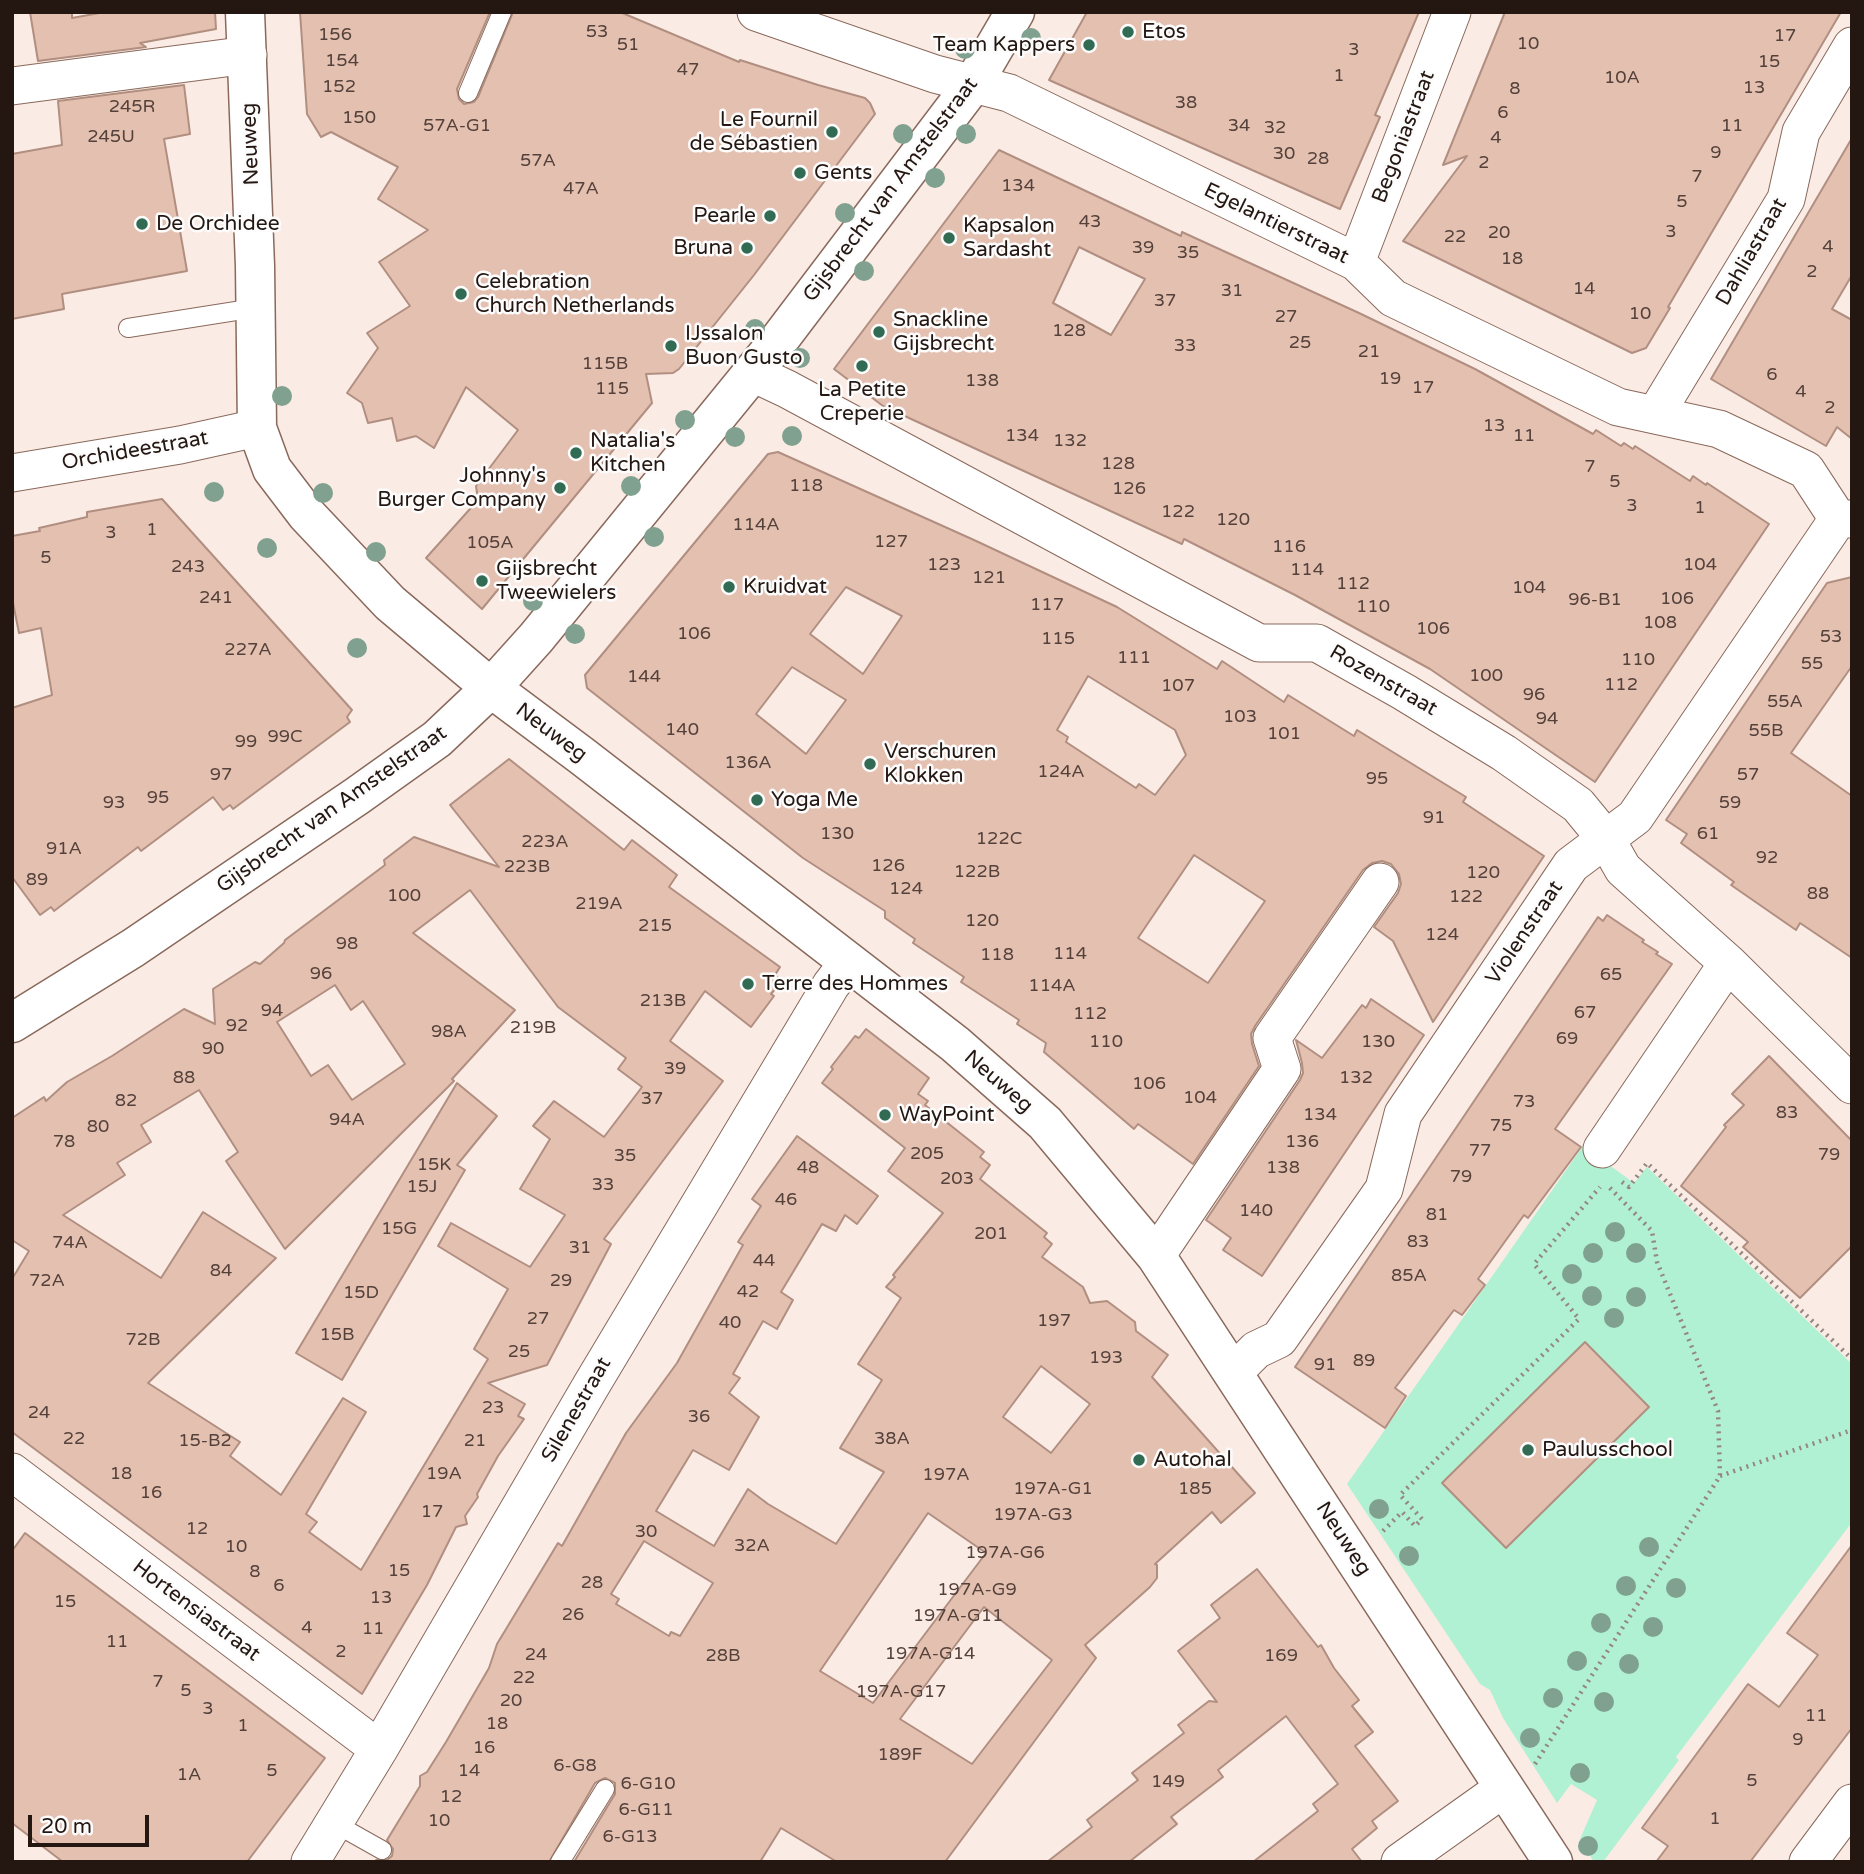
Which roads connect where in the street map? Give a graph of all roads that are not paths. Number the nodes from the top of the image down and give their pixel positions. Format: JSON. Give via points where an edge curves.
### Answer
{"nodes":[{"id":1,"x":245,"y":12,"type":"edge"},
{"id":2,"x":502,"y":12,"type":"edge"},
{"id":3,"x":756,"y":12,"type":"edge"},
{"id":4,"x":1015,"y":12,"type":"edge"},
{"id":5,"x":1452,"y":12,"type":"edge"},
{"id":6,"x":1852,"y":46,"type":"edge"},
{"id":7,"x":248,"y":55,"type":"junction"},
{"id":8,"x":973,"y":83,"type":"junction"},
{"id":9,"x":12,"y":86,"type":"edge"},
{"id":10,"x":468,"y":93,"type":"dead end"},
{"id":11,"x":1356,"y":262,"type":"junction"},
{"id":12,"x":255,"y":308,"type":"junction"},
{"id":13,"x":128,"y":328,"type":"dead end"},
{"id":14,"x":753,"y":373,"type":"junction"},
{"id":15,"x":1655,"y":415,"type":"junction"},
{"id":16,"x":257,"y":428,"type":"junction"},
{"id":17,"x":12,"y":473,"type":"edge"},
{"id":18,"x":1845,"y":519,"type":"edge"},
{"id":19,"x":491,"y":688,"type":"junction"},
{"id":20,"x":1606,"y":839,"type":"junction"},
{"id":21,"x":1380,"y":882,"type":"dead end"},
{"id":22,"x":849,"y":963,"type":"junction"},
{"id":23,"x":1728,"y":964,"type":"junction"},
{"id":24,"x":12,"y":1023,"type":"edge"},
{"id":25,"x":1852,"y":1085,"type":"edge"},
{"id":26,"x":1602,"y":1149,"type":"dead end"},
{"id":27,"x":1156,"y":1256,"type":"junction"},
{"id":28,"x":1234,"y":1372,"type":"junction"},
{"id":29,"x":12,"y":1472,"type":"edge"},
{"id":30,"x":379,"y":1749,"type":"junction"},
{"id":31,"x":1519,"y":1778,"type":"junction"},
{"id":32,"x":606,"y":1790,"type":"dead end"},
{"id":33,"x":1852,"y":1803,"type":"edge"},
{"id":34,"x":334,"y":1823,"type":"junction"},
{"id":35,"x":382,"y":1850,"type":"dead end"},
{"id":36,"x":310,"y":1862,"type":"edge"},
{"id":37,"x":560,"y":1862,"type":"edge"},
{"id":38,"x":1400,"y":1862,"type":"edge"},
{"id":39,"x":1553,"y":1862,"type":"edge"},
{"id":40,"x":1808,"y":1862,"type":"edge"}],
"edges":[{"from":1,"to":7,"type":"street","name":"Neuweg"},
{"from":2,"to":10,"type":"lane"},
{"from":3,"to":8,"type":"street","name":"Egelantierstraat"},
{"from":4,"to":8,"type":"street","name":"Gijsbrecht van Amstelstraat"},
{"from":5,"to":11,"type":"street","name":"Begoniastraat"},
{"from":6,"to":15,"type":"street","name":"Dahliastraat","via":[[1801,132],[1786,199]]},
{"from":7,"to":9,"type":"street"},
{"from":7,"to":12,"type":"street","name":"Neuweg"},
{"from":8,"to":11,"type":"street","name":"Egelantierstraat","via":[[1009,93]]},
{"from":8,"to":14,"type":"street","name":"Gijsbrecht van Amstelstraat"},
{"from":11,"to":15,"type":"street","name":"Egelantierstraat","via":[[1393,298],[1618,407]]},
{"from":12,"to":13,"type":"lane"},
{"from":12,"to":16,"type":"street","name":"Neuweg"},
{"from":14,"to":19,"type":"street","name":"Gijsbrecht van Amstelstraat"},
{"from":14,"to":20,"type":"street","name":"Rozenstraat","via":[[1259,643],[1317,643],[1504,753],[1578,805]]},
{"from":15,"to":18,"type":"street","name":"Egelantierstraat","via":[[1719,429],[1806,470]]},
{"from":16,"to":17,"type":"street","name":"Orchideestraat"},
{"from":16,"to":19,"type":"street","name":"Neuweg","via":[[272,469],[348,561],[390,603]]},
{"from":18,"to":20,"type":"street","name":"Violenstraat","via":[[1635,817]]},
{"from":19,"to":22,"type":"street","name":"Neuweg"},
{"from":19,"to":24,"type":"street","name":"Gijsbrecht van Amstelstraat","via":[[437,738],[357,796]]},
{"from":20,"to":23,"type":"street","name":"Rozenstraat","via":[[1623,869]]},
{"from":20,"to":28,"type":"street","name":"Violenstraat","via":[[1571,865],[1403,1114],[1384,1189],[1279,1339],[1256,1350]]},
{"from":21,"to":27,"type":"street","via":[[1272,1038],[1282,1069]]},
{"from":22,"to":27,"type":"street","name":"Neuweg","via":[[955,1044],[1045,1123]]},
{"from":22,"to":30,"type":"street","name":"Silenestraat","via":[[824,997],[592,1384]]},
{"from":23,"to":25,"type":"street","name":"Rozenstraat"},
{"from":23,"to":26,"type":"street"},
{"from":27,"to":28,"type":"street","name":"Neuweg"},
{"from":28,"to":31,"type":"street","name":"Neuweg"},
{"from":29,"to":30,"type":"street","name":"Hortensiastraat"},
{"from":30,"to":34,"type":"street","name":"Silenestraat"},
{"from":31,"to":38,"type":"street"},
{"from":31,"to":39,"type":"street","name":"Neuweg"},
{"from":32,"to":37,"type":"lane"},
{"from":33,"to":40,"type":"street"},
{"from":34,"to":35,"type":"lane"},
{"from":34,"to":36,"type":"street","name":"Silenestraat"}]}
